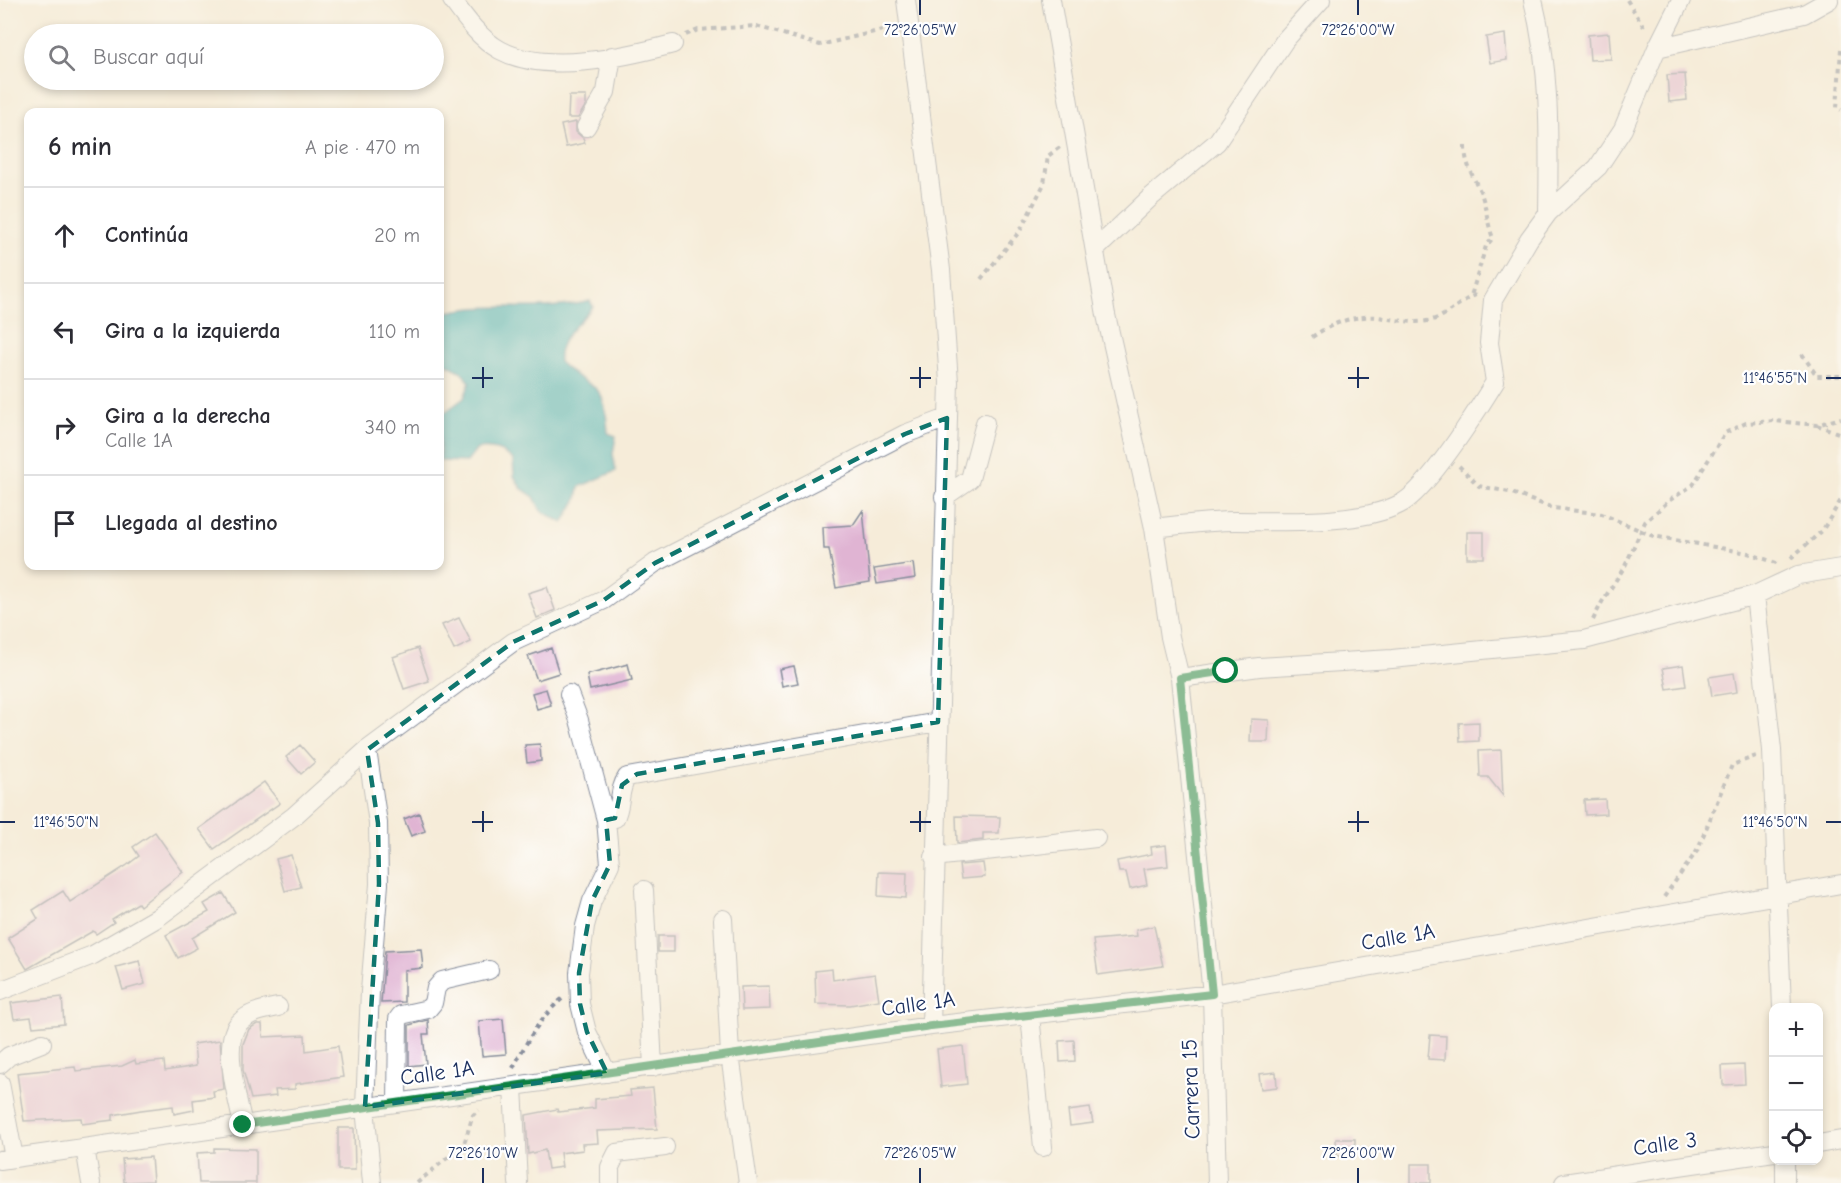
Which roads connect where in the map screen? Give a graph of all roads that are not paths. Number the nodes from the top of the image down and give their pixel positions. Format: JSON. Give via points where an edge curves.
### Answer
{"nodes":[{"id":1,"x":452,"y":0,"type":"edge"},
{"id":2,"x":906,"y":0,"type":"edge"},
{"id":3,"x":1051,"y":0,"type":"edge"},
{"id":4,"x":1321,"y":0,"type":"edge"},
{"id":5,"x":1533,"y":0,"type":"edge"},
{"id":6,"x":1681,"y":0,"type":"edge"},
{"id":7,"x":1829,"y":0,"type":"edge"},
{"id":8,"x":673,"y":44,"type":"road end"},
{"id":9,"x":1656,"y":48,"type":"junction"},
{"id":10,"x":612,"y":56,"type":"junction"},
{"id":11,"x":585,"y":127,"type":"dead end"},
{"id":12,"x":1548,"y":213,"type":"junction"},
{"id":13,"x":1096,"y":249,"type":"junction"},
{"id":14,"x":947,"y":418,"type":"junction"},
{"id":15,"x":985,"y":423,"type":"dead end"},
{"id":16,"x":944,"y":497,"type":"junction"},
{"id":17,"x":1154,"y":528,"type":"junction"},
{"id":18,"x":1841,"y":568,"type":"edge"},
{"id":19,"x":1755,"y":595,"type":"junction"},
{"id":20,"x":1180,"y":678,"type":"junction"},
{"id":21,"x":569,"y":694,"type":"dead end"},
{"id":22,"x":938,"y":722,"type":"junction"},
{"id":23,"x":367,"y":750,"type":"junction"},
{"id":24,"x":606,"y":820,"type":"junction"},
{"id":25,"x":1096,"y":838,"type":"dead end"},
{"id":26,"x":934,"y":857,"type":"junction"},
{"id":27,"x":1841,"y":884,"type":"edge"},
{"id":28,"x":644,"y":890,"type":"dead end"},
{"id":29,"x":1780,"y":894,"type":"junction"},
{"id":30,"x":723,"y":919,"type":"dead end"},
{"id":31,"x":489,"y":970,"type":"dead end"},
{"id":32,"x":0,"y":991,"type":"edge"},
{"id":33,"x":1212,"y":994,"type":"junction"},
{"id":34,"x":1782,"y":1003,"type":"edge"},
{"id":35,"x":278,"y":1007,"type":"dead end"},
{"id":36,"x":1030,"y":1015,"type":"junction"},
{"id":37,"x":931,"y":1026,"type":"junction"},
{"id":38,"x":42,"y":1043,"type":"dead end"},
{"id":39,"x":730,"y":1055,"type":"junction"},
{"id":40,"x":0,"y":1064,"type":"edge"},
{"id":41,"x":653,"y":1066,"type":"junction"},
{"id":42,"x":607,"y":1073,"type":"junction"},
{"id":43,"x":0,"y":1083,"type":"edge"},
{"id":44,"x":508,"y":1087,"type":"junction"},
{"id":45,"x":397,"y":1103,"type":"junction"},
{"id":46,"x":365,"y":1107,"type":"junction"},
{"id":47,"x":243,"y":1125,"type":"junction"},
{"id":48,"x":1841,"y":1140,"type":"edge"},
{"id":49,"x":1823,"y":1143,"type":"edge"},
{"id":50,"x":665,"y":1147,"type":"dead end"},
{"id":51,"x":1043,"y":1147,"type":"dead end"},
{"id":52,"x":86,"y":1148,"type":"junction"},
{"id":53,"x":1769,"y":1153,"type":"edge"},
{"id":54,"x":7,"y":1159,"type":"edge"},
{"id":55,"x":1785,"y":1165,"type":"edge"},
{"id":56,"x":91,"y":1183,"type":"edge"},
{"id":57,"x":372,"y":1183,"type":"edge"},
{"id":58,"x":518,"y":1183,"type":"edge"},
{"id":59,"x":610,"y":1183,"type":"edge"},
{"id":60,"x":748,"y":1183,"type":"edge"},
{"id":61,"x":1217,"y":1183,"type":"edge"},
{"id":62,"x":1564,"y":1183,"type":"edge"},
{"id":63,"x":1785,"y":1183,"type":"edge"}],
"edges":[{"from":1,"to":10,"type":"street","via":[[489,43],[515,56],[550,62]]},
{"from":2,"to":14,"type":"street","via":[[941,270],[949,382]]},
{"from":3,"to":13,"type":"street","name":"Carrera 15"},
{"from":4,"to":13,"type":"street","via":[[1285,40],[1217,142]]},
{"from":5,"to":12,"type":"street","via":[[1544,52],[1550,111]]},
{"from":6,"to":9,"type":"street"},
{"from":7,"to":9,"type":"street","via":[[1804,14]]},
{"from":8,"to":10,"type":"street"},
{"from":9,"to":12,"type":"street","via":[[1623,129],[1598,167]]},
{"from":10,"to":11,"type":"street","via":[[606,92]]},
{"from":12,"to":17,"type":"street","via":[[1493,300],[1489,343],[1495,382],[1415,493],[1382,510],[1324,520],[1234,521]]},
{"from":13,"to":17,"type":"street","name":"Carrera 15","via":[[1106,315]]},
{"from":14,"to":16,"type":"street"},
{"from":14,"to":23,"type":"street","via":[[905,434],[655,563],[604,600],[513,642]]},
{"from":15,"to":16,"type":"street","via":[[970,479]]},
{"from":16,"to":22,"type":"street"},
{"from":17,"to":20,"type":"street","name":"Carrera 15"},
{"from":18,"to":19,"type":"street","via":[[1790,571]]},
{"from":19,"to":20,"type":"street","via":[[1584,640]]},
{"from":19,"to":29,"type":"street","via":[[1772,750]]},
{"from":20,"to":33,"type":"street","name":"Carrera 15"},
{"from":21,"to":24,"type":"street"},
{"from":22,"to":24,"type":"street","via":[[637,774],[627,777],[622,785],[619,811],[615,818]]},
{"from":22,"to":26,"type":"street"},
{"from":23,"to":32,"type":"street","via":[[294,816],[157,918],[93,955]]},
{"from":23,"to":46,"type":"street","via":[[378,824],[378,884]]},
{"from":24,"to":42,"type":"street","via":[[610,864],[585,926],[580,1004],[587,1032]]},
{"from":25,"to":26,"type":"street"},
{"from":26,"to":37,"type":"street"},
{"from":27,"to":29,"type":"street","name":"Calle 1A"},
{"from":28,"to":41,"type":"street"},
{"from":29,"to":33,"type":"street","name":"Calle 1A"},
{"from":29,"to":34,"type":"street"},
{"from":30,"to":39,"type":"street"},
{"from":31,"to":45,"type":"street","via":[[442,981],[428,1009],[400,1015],[396,1023]]},
{"from":33,"to":36,"type":"street","name":"Calle 1A"},
{"from":33,"to":61,"type":"street","name":"Carrera 15"},
{"from":35,"to":47,"type":"street","via":[[253,1012],[231,1036]]},
{"from":36,"to":37,"type":"street","name":"Calle 1A"},
{"from":36,"to":51,"type":"street"},
{"from":37,"to":39,"type":"street","name":"Calle 1A"},
{"from":38,"to":40,"type":"street","via":[[9,1056]]},
{"from":39,"to":41,"type":"street","name":"Calle 1A"},
{"from":39,"to":60,"type":"street"},
{"from":41,"to":42,"type":"street","name":"Calle 1A"},
{"from":42,"to":44,"type":"street","name":"Calle 1A"},
{"from":43,"to":54,"type":"street"},
{"from":44,"to":45,"type":"street","name":"Calle 1A"},
{"from":44,"to":58,"type":"street"},
{"from":45,"to":46,"type":"street","name":"Calle 1A"},
{"from":46,"to":47,"type":"street","name":"Calle 1A"},
{"from":46,"to":57,"type":"street"},
{"from":47,"to":52,"type":"street","name":"Calle 1A"},
{"from":48,"to":49,"type":"street"},
{"from":50,"to":59,"type":"street","via":[[617,1153],[610,1167]]},
{"from":52,"to":54,"type":"street","name":"Calle 1A"},
{"from":52,"to":56,"type":"street"},
{"from":53,"to":62,"type":"street","name":"Calle 3"},
{"from":55,"to":63,"type":"street"}]}
